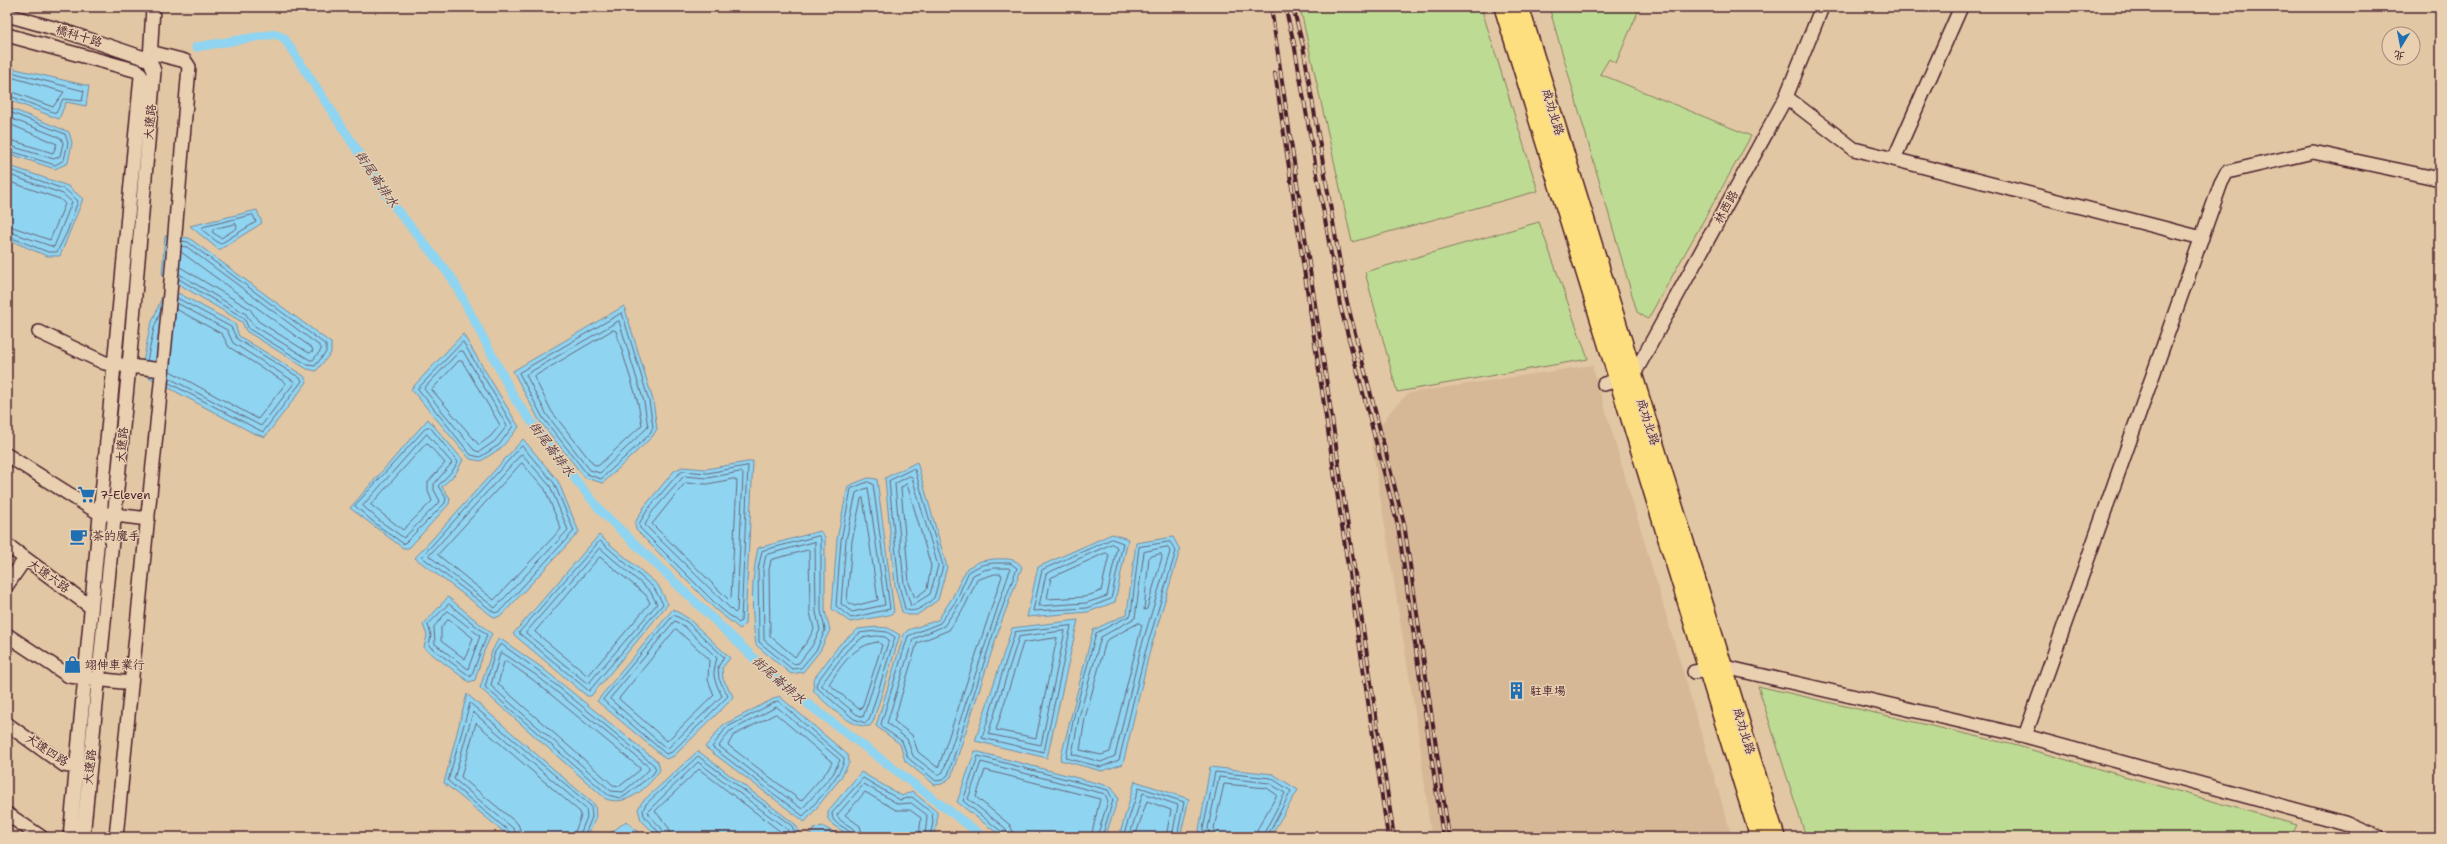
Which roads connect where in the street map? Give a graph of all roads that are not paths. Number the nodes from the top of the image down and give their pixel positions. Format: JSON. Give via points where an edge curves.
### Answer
{"nodes":[{"id":1,"x":153,"y":7,"type":"edge"},
{"id":2,"x":1503,"y":7,"type":"edge"},
{"id":3,"x":1520,"y":7,"type":"edge"},
{"id":4,"x":1822,"y":7,"type":"edge"},
{"id":5,"x":1961,"y":7,"type":"edge"},
{"id":6,"x":7,"y":15,"type":"edge"},
{"id":7,"x":7,"y":35,"type":"edge"},
{"id":8,"x":150,"y":56,"type":"junction"},
{"id":9,"x":140,"y":78,"type":"junction"},
{"id":10,"x":1786,"y":98,"type":"junction"},
{"id":11,"x":1894,"y":159,"type":"junction"},
{"id":12,"x":2440,"y":179,"type":"edge"},
{"id":13,"x":2202,"y":238,"type":"junction"},
{"id":14,"x":39,"y":332,"type":"dead end"},
{"id":15,"x":115,"y":365,"type":"junction"},
{"id":16,"x":129,"y":366,"type":"junction"},
{"id":17,"x":162,"y":370,"type":"junction"},
{"id":18,"x":1618,"y":380,"type":"junction"},
{"id":19,"x":7,"y":455,"type":"edge"},
{"id":20,"x":99,"y":513,"type":"junction"},
{"id":21,"x":115,"y":516,"type":"junction"},
{"id":22,"x":148,"y":519,"type":"junction"},
{"id":23,"x":7,"y":545,"type":"edge"},
{"id":24,"x":26,"y":558,"type":"junction"},
{"id":25,"x":7,"y":585,"type":"edge"},
{"id":26,"x":90,"y":607,"type":"junction"},
{"id":27,"x":7,"y":635,"type":"edge"},
{"id":28,"x":1725,"y":667,"type":"junction"},
{"id":29,"x":1701,"y":671,"type":"junction"},
{"id":30,"x":84,"y":679,"type":"junction"},
{"id":31,"x":98,"y":681,"type":"junction"},
{"id":32,"x":131,"y":684,"type":"junction"},
{"id":33,"x":7,"y":724,"type":"edge"},
{"id":34,"x":2025,"y":736,"type":"junction"},
{"id":35,"x":74,"y":767,"type":"junction"},
{"id":36,"x":90,"y":769,"type":"junction"},
{"id":37,"x":7,"y":814,"type":"edge"},
{"id":38,"x":41,"y":837,"type":"edge"},
{"id":39,"x":70,"y":837,"type":"edge"},
{"id":40,"x":83,"y":837,"type":"edge"},
{"id":41,"x":116,"y":837,"type":"edge"},
{"id":42,"x":1759,"y":837,"type":"edge"},
{"id":43,"x":1776,"y":837,"type":"edge"},
{"id":44,"x":2377,"y":837,"type":"edge"}],
"edges":[{"from":1,"to":8,"type":"street","name":"大遼路"},
{"from":2,"to":18,"type":"main road","name":"成功北路"},
{"from":3,"to":18,"type":"main road","name":"成功北路"},
{"from":4,"to":10,"type":"street","name":"林西路"},
{"from":5,"to":11,"type":"street"},
{"from":6,"to":8,"type":"street","name":"橋科十路"},
{"from":7,"to":9,"type":"street","name":"橋科十路"},
{"from":8,"to":9,"type":"street"},
{"from":8,"to":16,"type":"street","name":"大遼路","via":[[154,71]]},
{"from":8,"to":17,"type":"street","name":"橋科十路","via":[[185,61],[189,67]]},
{"from":9,"to":15,"type":"street","name":"大遼路"},
{"from":10,"to":11,"type":"street","via":[[1854,149]]},
{"from":10,"to":18,"type":"street","name":"林西路"},
{"from":11,"to":13,"type":"street"},
{"from":12,"to":13,"type":"street","via":[[2313,152],[2227,172]]},
{"from":13,"to":34,"type":"street"},
{"from":14,"to":15,"type":"street","via":[[94,359]]},
{"from":15,"to":16,"type":"street"},
{"from":15,"to":20,"type":"street","name":"大遼路"},
{"from":16,"to":17,"type":"street"},
{"from":16,"to":21,"type":"street","name":"大遼路"},
{"from":17,"to":22,"type":"street","name":"橋科十路"},
{"from":18,"to":28,"type":"main road","name":"成功北路"},
{"from":18,"to":29,"type":"main road","name":"成功北路"},
{"from":19,"to":20,"type":"street"},
{"from":20,"to":21,"type":"street"},
{"from":20,"to":26,"type":"street","name":"大遼路"},
{"from":21,"to":22,"type":"street"},
{"from":21,"to":31,"type":"street","name":"大遼路"},
{"from":22,"to":32,"type":"street","name":"橋科十路"},
{"from":23,"to":24,"type":"street","name":"大遼六路"},
{"from":24,"to":25,"type":"street"},
{"from":24,"to":26,"type":"street","name":"大遼六路"},
{"from":26,"to":30,"type":"street","name":"大遼路"},
{"from":27,"to":30,"type":"street","via":[[69,676]]},
{"from":28,"to":29,"type":"street"},
{"from":28,"to":34,"type":"street"},
{"from":28,"to":43,"type":"main road","name":"成功北路"},
{"from":29,"to":42,"type":"main road","name":"成功北路"},
{"from":30,"to":31,"type":"street"},
{"from":30,"to":35,"type":"street","name":"大遼路"},
{"from":31,"to":32,"type":"street"},
{"from":31,"to":36,"type":"street","name":"大遼路"},
{"from":32,"to":41,"type":"street","name":"橋科十路"},
{"from":33,"to":35,"type":"street","name":"大遼四路","via":[[64,765]]},
{"from":34,"to":44,"type":"street","via":[[2348,824]]},
{"from":35,"to":36,"type":"street","name":"大遼四路"},
{"from":35,"to":39,"type":"street","name":"大遼路"},
{"from":36,"to":40,"type":"street","name":"大遼路"},
{"from":37,"to":38,"type":"street"}]}
